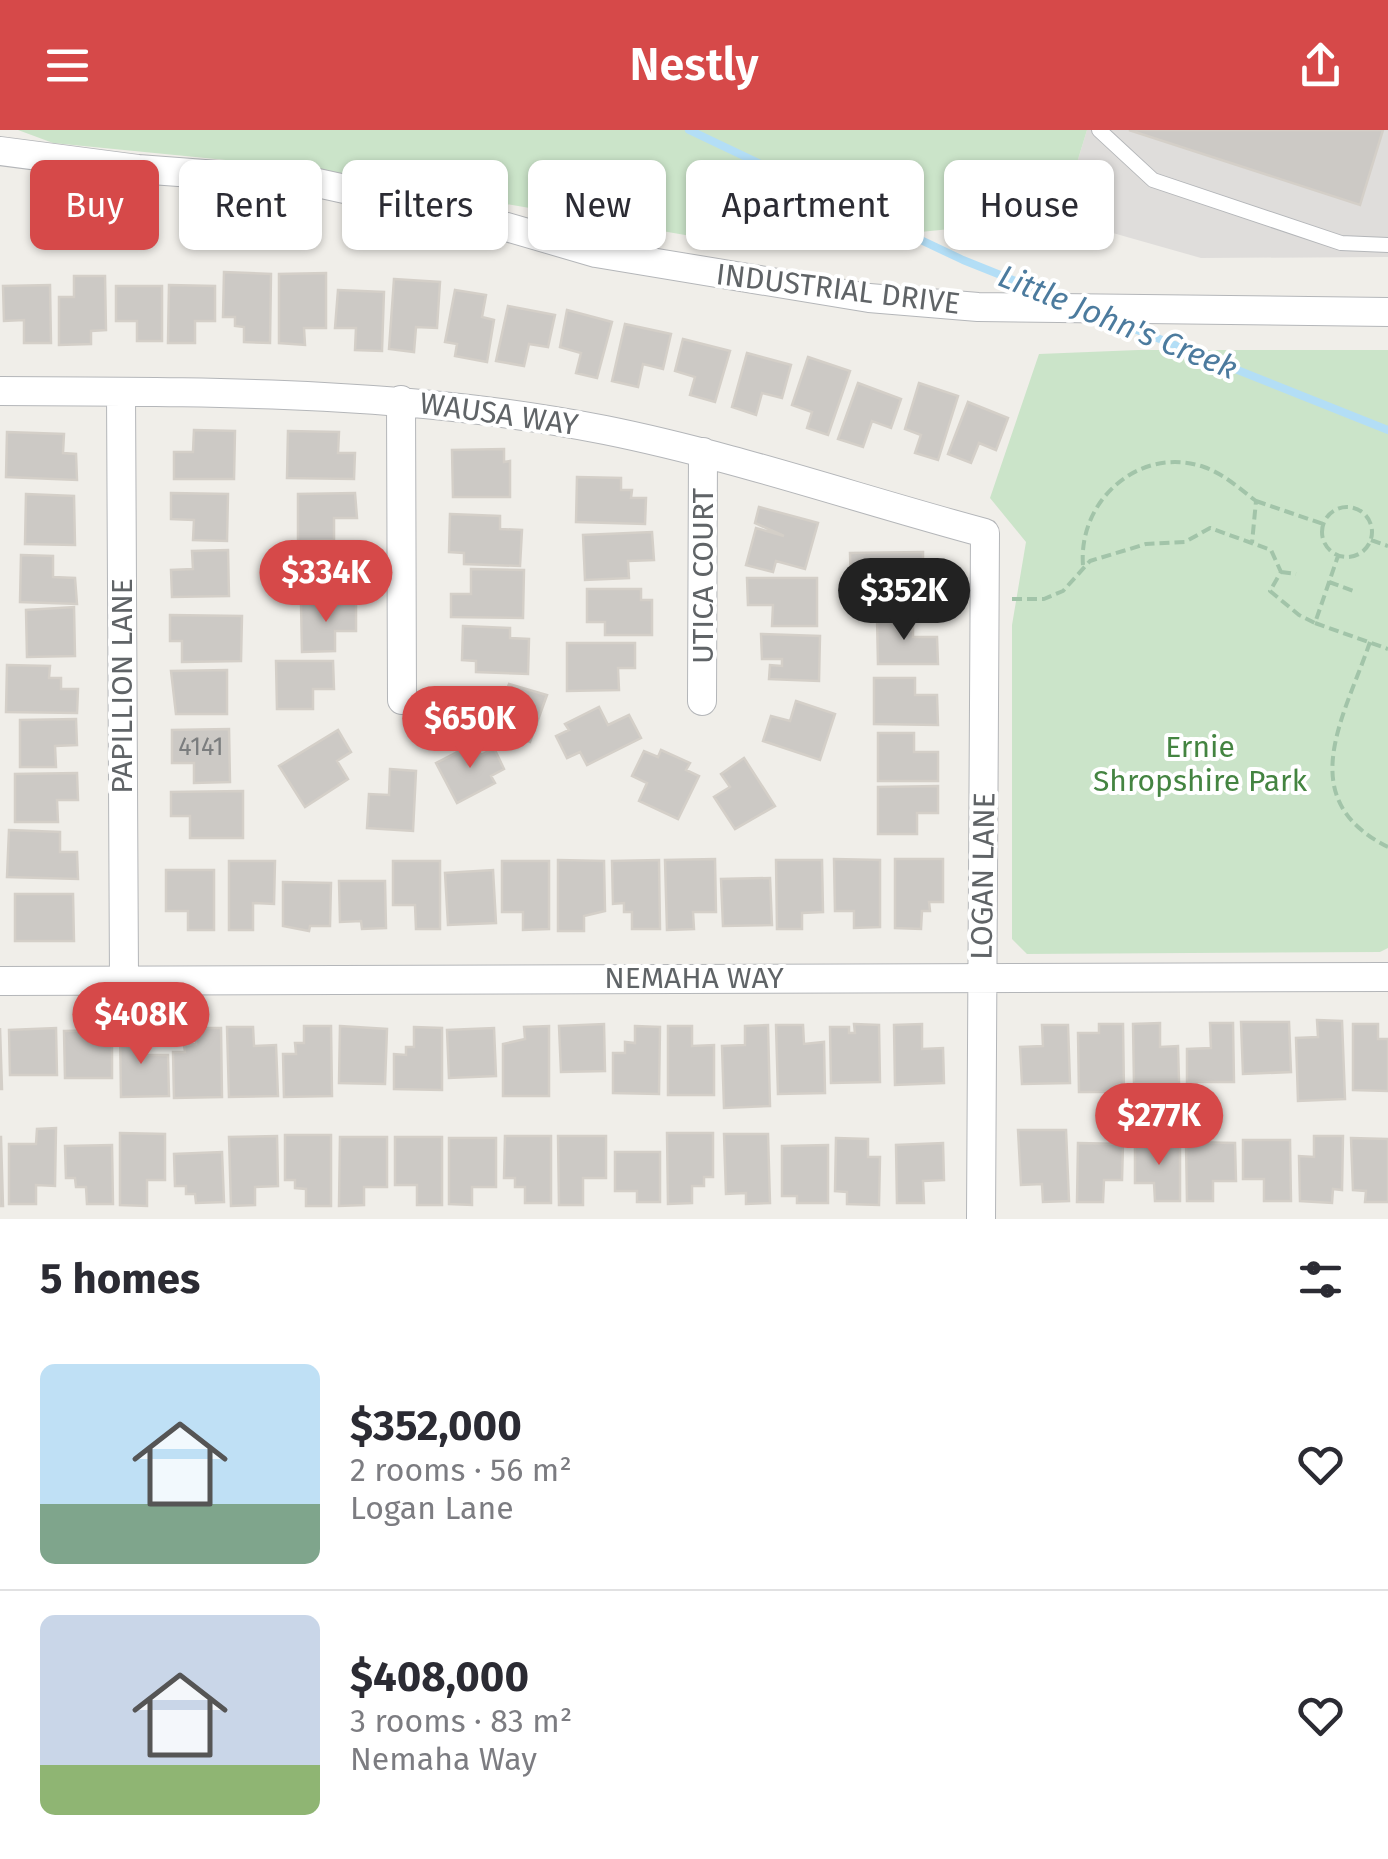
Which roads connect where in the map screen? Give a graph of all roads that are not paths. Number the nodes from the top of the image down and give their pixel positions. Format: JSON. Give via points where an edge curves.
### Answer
{"nodes":[{"id":1,"x":1100,"y":130,"type":"edge"},
{"id":2,"x":0,"y":151,"type":"edge"},
{"id":3,"x":1388,"y":244,"type":"edge"},
{"id":4,"x":1388,"y":312,"type":"edge"},
{"id":5,"x":0,"y":392,"type":"edge"},
{"id":6,"x":121,"y":392,"type":"junction"},
{"id":7,"x":401,"y":400,"type":"junction"},
{"id":8,"x":703,"y":452,"type":"junction"},
{"id":9,"x":985,"y":532,"type":"joint"},
{"id":10,"x":402,"y":700,"type":"dead end"},
{"id":11,"x":702,"y":701,"type":"dead end"},
{"id":12,"x":982,"y":976,"type":"junction"},
{"id":13,"x":1388,"y":977,"type":"edge"},
{"id":14,"x":124,"y":980,"type":"junction"},
{"id":15,"x":0,"y":981,"type":"edge"},
{"id":16,"x":981,"y":1219,"type":"edge"}],
"edges":[{"from":1,"to":3,"type":"lane","via":[[1153,180],[1341,243]]},
{"from":2,"to":4,"type":"street","name":"INDUSTRIAL DRIVE","via":[[313,182],[472,216],[596,253],[869,298],[978,308]]},
{"from":5,"to":6,"type":"street","name":"WAUSA WAY"},
{"from":6,"to":7,"type":"street","name":"WAUSA WAY"},
{"from":6,"to":14,"type":"street","name":"PAPILLION LANE"},
{"from":7,"to":8,"type":"street","name":"WAUSA WAY"},
{"from":7,"to":10,"type":"street"},
{"from":8,"to":9,"type":"street","name":"WAUSA WAY"},
{"from":8,"to":11,"type":"street","name":"UTICA COURT"},
{"from":9,"to":12,"type":"street","name":"LOGAN LANE"},
{"from":12,"to":13,"type":"street","name":"NEMAHA WAY"},
{"from":12,"to":14,"type":"street","name":"NEMAHA WAY"},
{"from":12,"to":16,"type":"street","name":"LOGAN LANE"},
{"from":14,"to":15,"type":"street","name":"NEMAHA WAY"}]}
